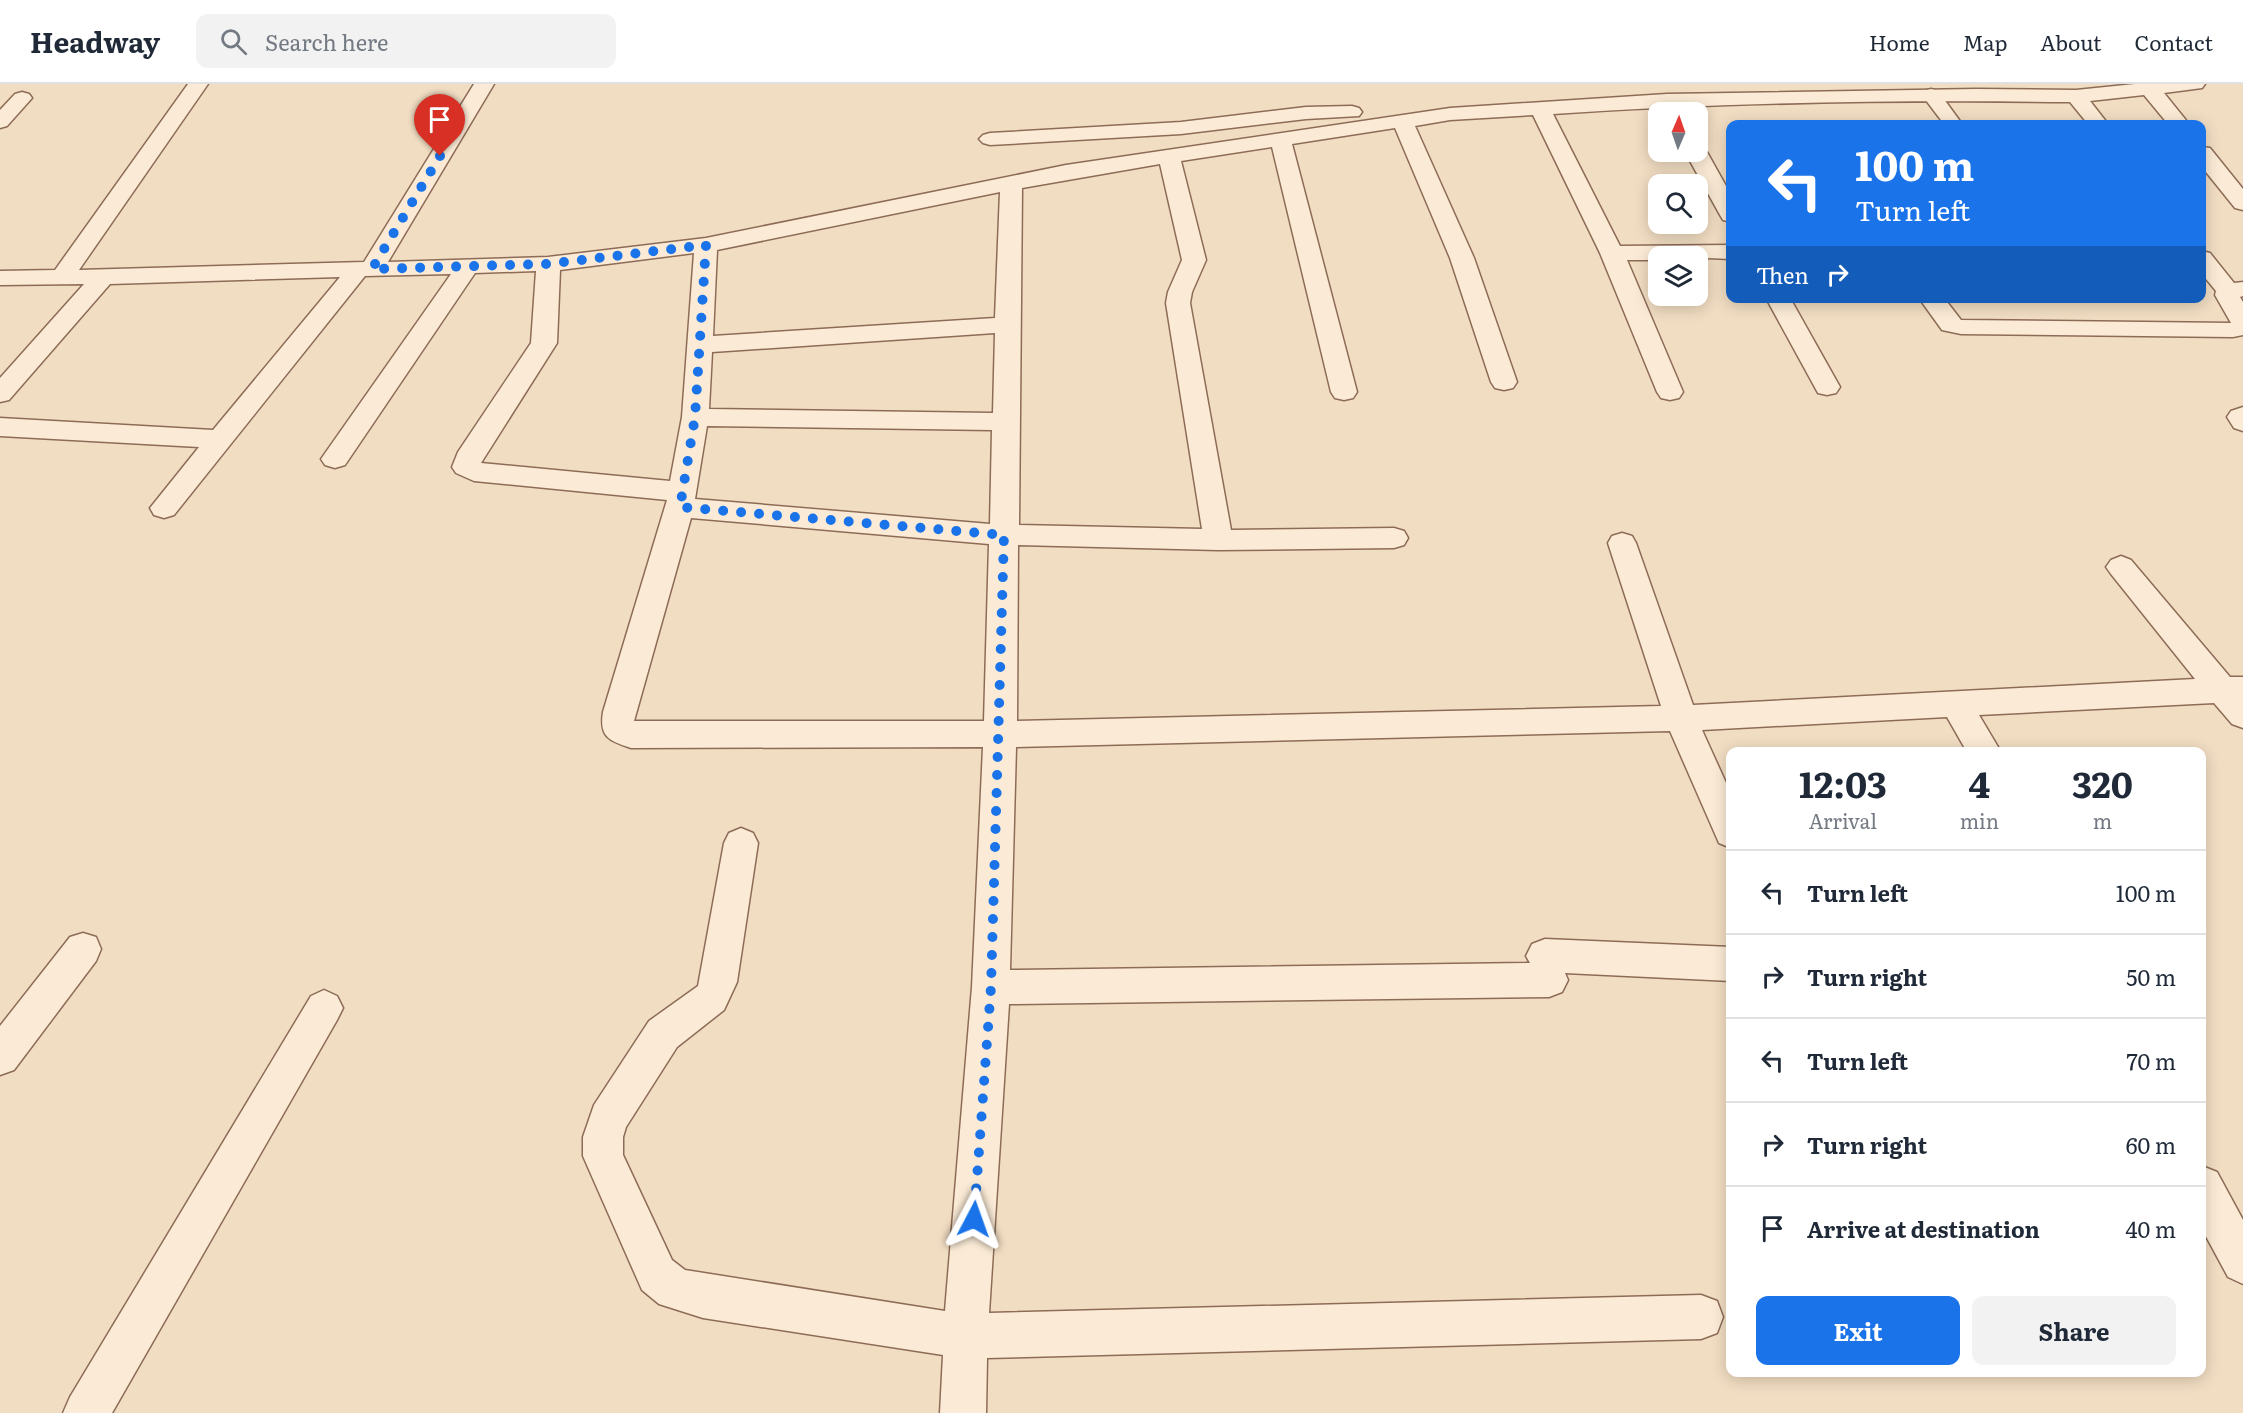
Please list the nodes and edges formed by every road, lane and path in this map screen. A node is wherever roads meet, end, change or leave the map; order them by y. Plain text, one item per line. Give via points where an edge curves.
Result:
1 (198, 84) edge
2 (484, 84) edge
3 (2195, 84) edge
4 (2147, 86) edge
5 (1972, 89) edge
6 (1641, 93) edge
7 (1931, 95) junction
8 (2076, 96) junction
9 (22, 98) dead end
10 (1662, 102) edge
11 (1708, 106) edge
12 (1540, 108) junction
13 (1352, 112) junction
14 (1950, 120) edge
15 (2095, 120) edge
16 (2176, 120) edge
17 (0, 122) edge
18 (1402, 122) junction
19 (990, 139) dead end
20 (1281, 141) junction
21 (1169, 157) junction
22 (2206, 158) edge
23 (1702, 162) edge
24 (1011, 183) junction
25 (2243, 203) edge
26 (1726, 206) edge
27 (706, 245) junction
28 (1726, 252) edge
29 (1612, 253) junction
30 (2206, 262) edge
31 (548, 264) junction
32 (468, 266) junction
33 (366, 269) junction
34 (62, 277) junction
35 (103, 277) junction
36 (0, 278) edge
37 (2235, 290) edge
38 (1781, 303) edge
39 (1935, 303) edge
40 (2243, 324) edge
41 (1007, 325) junction
42 (699, 345) junction
43 (1504, 381) dead end
44 (1827, 387) dead end
45 (1344, 392) dead end
46 (1670, 392) dead end
47 (0, 394) edge
48 (2243, 416) edge
49 (695, 417) junction
50 (1004, 422) junction
51 (2243, 422) edge
52 (0, 427) edge
53 (220, 439) junction
54 (335, 459) dead end
55 (681, 499) junction
56 (164, 508) dead end
57 (1004, 535) junction
58 (1394, 538) dead end
59 (1218, 540) junction
60 (1622, 543) dead end
61 (2121, 567) dead end
62 (2233, 690) edge
63 (1954, 704) junction
64 (2243, 716) edge
65 (1681, 718) junction
66 (999, 734) junction
67 (1982, 747) edge
68 (1726, 822) edge
69 (741, 843) dead end
70 (83, 950) dead end
71 (1726, 964) edge
72 (991, 987) junction
73 (324, 1008) dead end
74 (0, 1057) edge
75 (2206, 1194) edge
76 (2243, 1262) edge
77 (1701, 1317) dead end
78 (965, 1336) junction
79 (86, 1413) edge
80 (963, 1413) edge

1 - 34 street
2 - 33 street
3 - 4 street
4 - 8 street
4 - 16 street
5 - 7 street
5 - 8 street
6 - 10 street
6 - 12 street
7 - 11 street via 1797,107
7 - 14 lane
8 - 15 street
9 - 17 street
12 - 18 street via 1450,114
12 - 29 street
13 - 18 street
13 - 19 street via 1306,113 1181,128
13 - 20 street
18 - 43 street via 1462,258
20 - 21 street
20 - 45 street
21 - 24 street
21 - 59 street via 1194,260 1178,303
22 - 25 street
23 - 26 street
24 - 27 street
24 - 41 street
27 - 31 street
27 - 42 street
28 - 29 street
29 - 46 street
30 - 37 street
31 - 32 street
31 - 55 street via 544,343 468,458 466,467 474,472
32 - 33 street
32 - 54 street
33 - 35 street
33 - 53 street
34 - 35 street
34 - 36 street
35 - 47 street
37 - 40 street via 2227,296
38 - 44 street
39 - 40 street via 1951,325 1961,327 2233,330
41 - 42 street
41 - 50 street
42 - 49 street
48 - 51 street
49 - 50 street
49 - 55 street
50 - 57 street
52 - 53 street
53 - 56 street
55 - 57 street
55 - 66 street via 617,727 631,735
57 - 59 street
57 - 66 street
58 - 59 street
60 - 65 street
61 - 62 street
62 - 63 street
62 - 64 street
63 - 65 street
63 - 67 street
65 - 66 street
65 - 68 street
66 - 72 street
69 - 78 street via 718,982 711,998 663,1034 608,1119 603,1137 603,1156 657,1275 674,1289 703,1296
70 - 74 street
71 - 72 street
72 - 78 street
73 - 79 street
75 - 76 street
77 - 78 street
78 - 80 street

